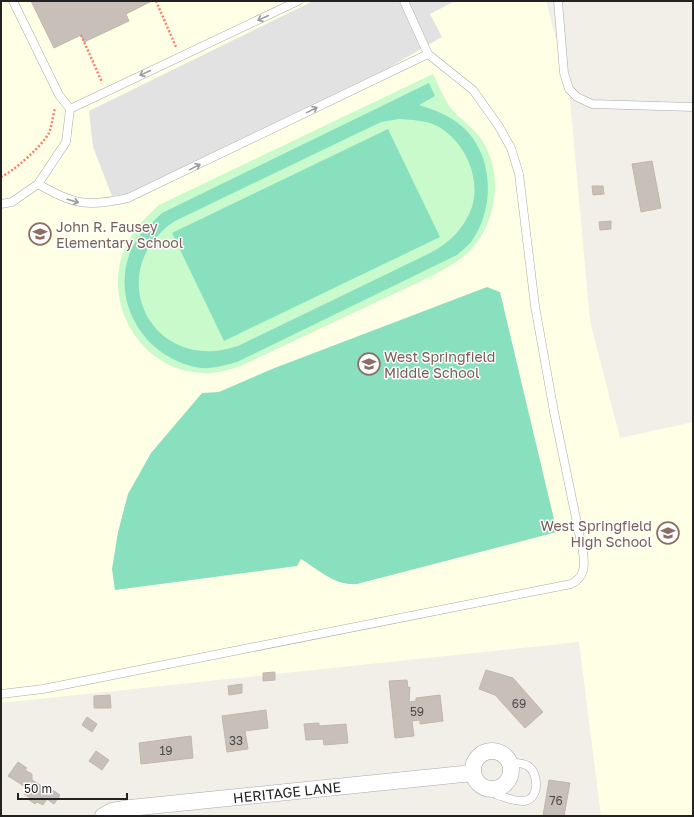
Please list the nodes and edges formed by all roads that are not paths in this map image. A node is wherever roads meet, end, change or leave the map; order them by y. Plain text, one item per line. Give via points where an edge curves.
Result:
1 (13, 1) edge
2 (298, 1) edge
3 (404, 1) edge
4 (558, 1) edge
5 (428, 54) junction
6 (693, 107) edge
7 (70, 109) junction
8 (38, 184) junction
9 (1, 204) edge
10 (1, 694) edge
11 (509, 764) junction
12 (473, 773) junction
13 (494, 788) junction
14 (103, 816) edge

1 - 7 lane via 59,95
2 -> 7 lane
3 - 5 lane
4 - 6 lane via 564,73 569,89 577,97 592,104
8 -> 5 lane via 60,197 85,204 128,198
5 - 10 lane via 473,90 486,107 511,148 519,174 535,306 583,552 582,576 571,584 375,624 43,689
7 - 8 lane via 66,142
8 - 9 lane via 12,202
11 - 12 street via 500,752 487,751 477,758
11 - 13 street via 507,780
11 - 13 lane via 528,766 533,773 536,789 533,796 526,801 517,801 497,795
12 - 13 street via 480,784
12 - 14 street, HERITAGE LANE via 130,808 112,811

